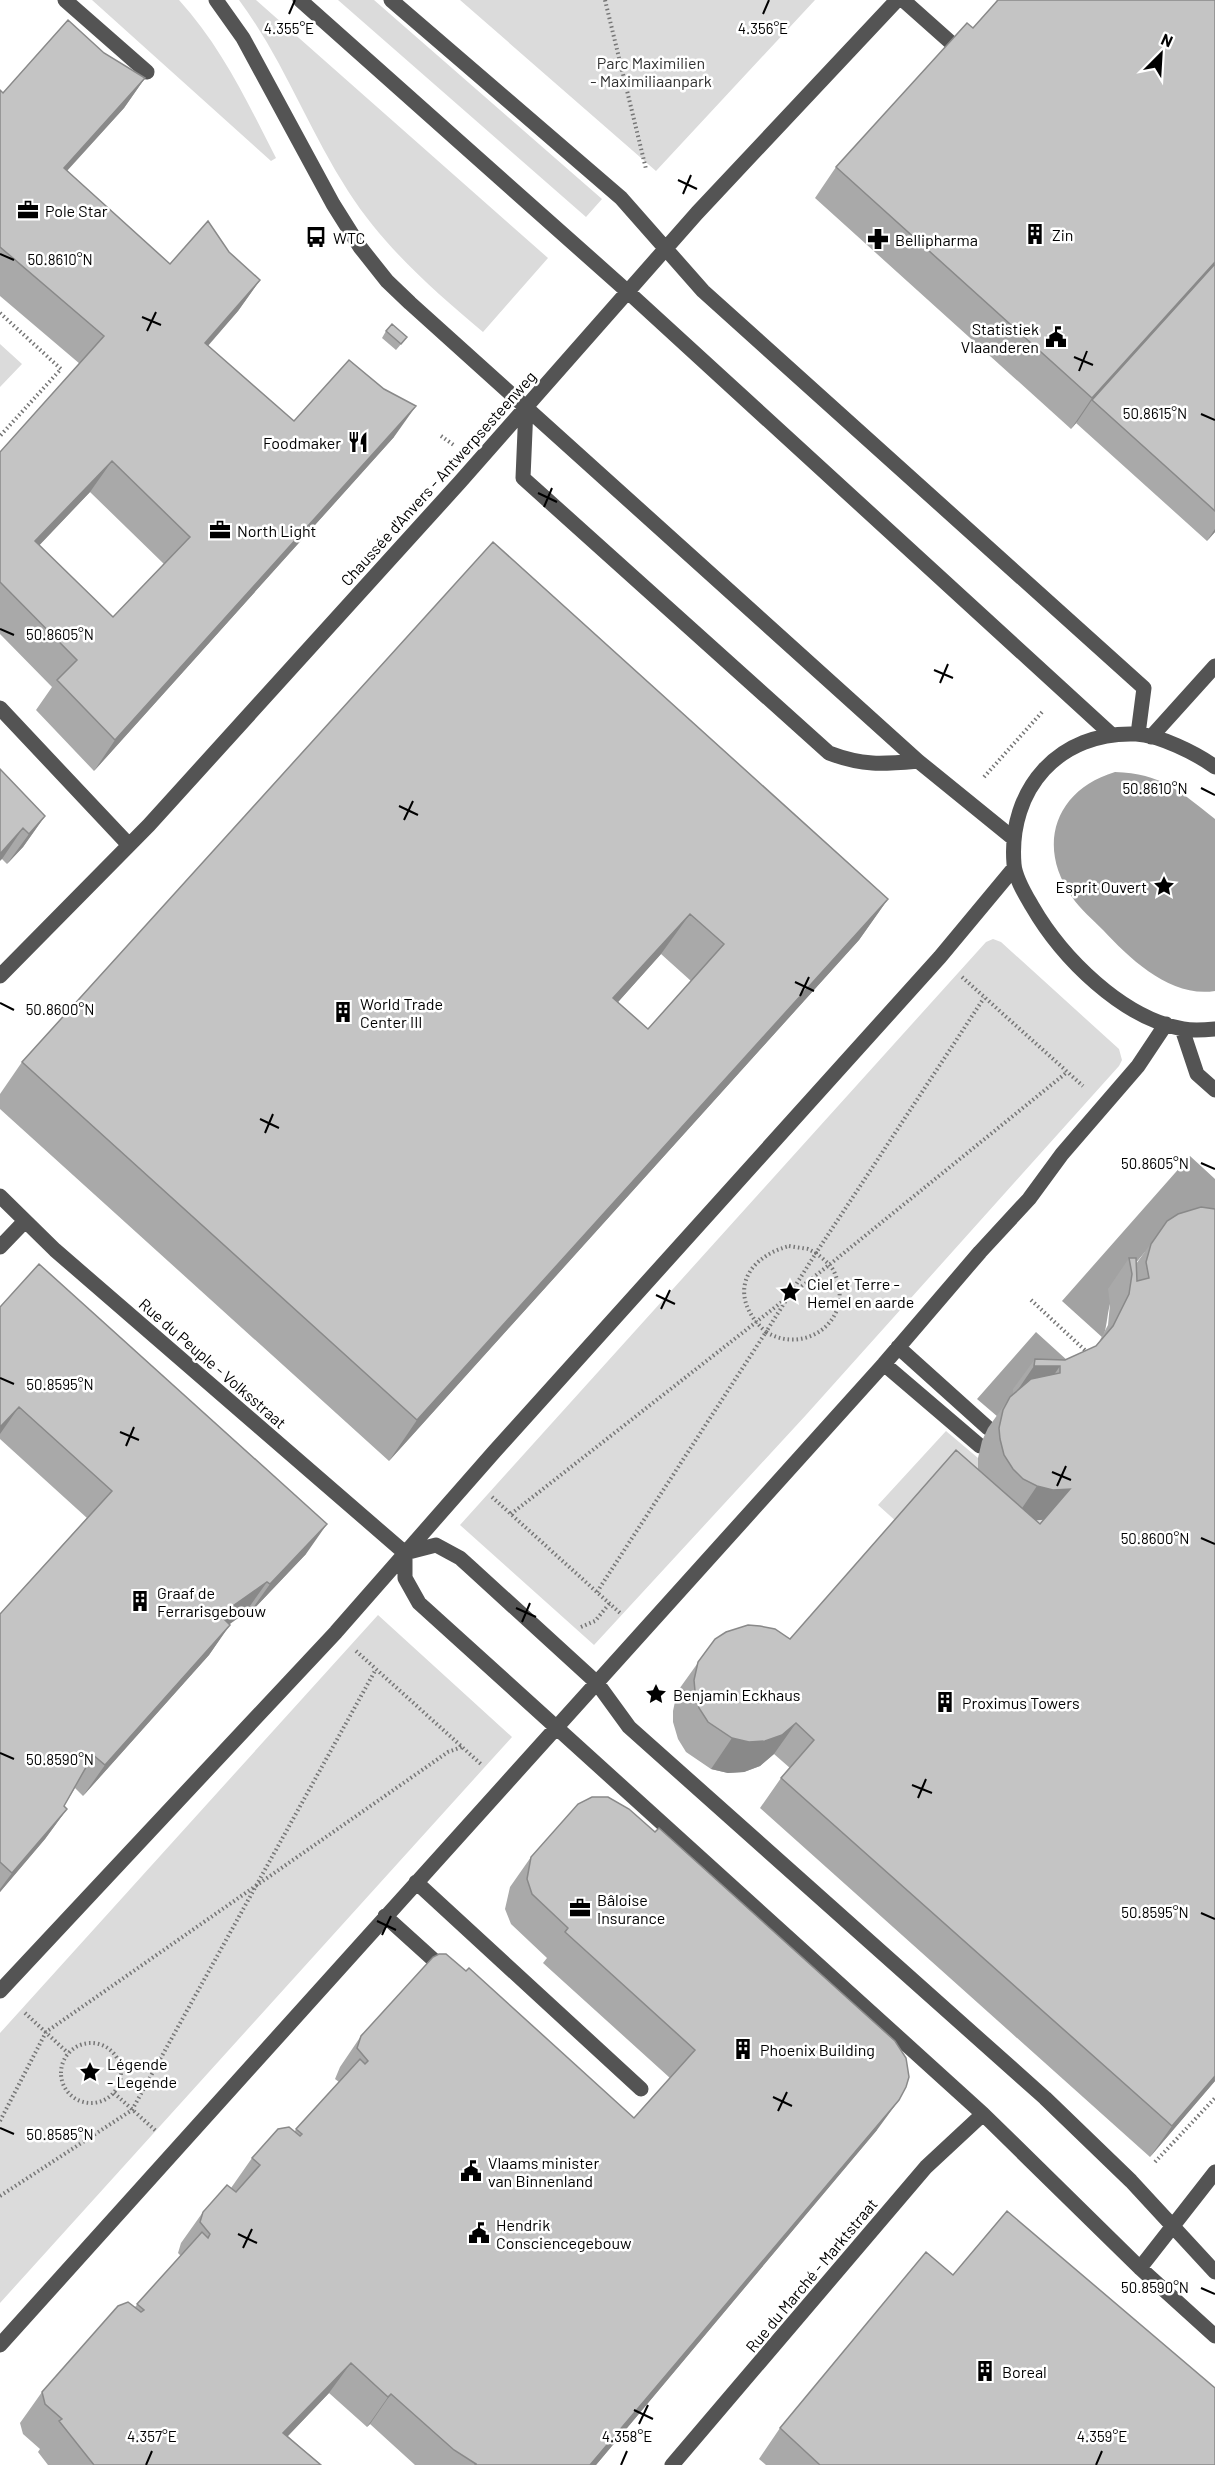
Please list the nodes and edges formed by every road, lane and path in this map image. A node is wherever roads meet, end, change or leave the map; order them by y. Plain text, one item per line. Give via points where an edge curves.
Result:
1 (65, 0) edge
2 (216, 0) edge
3 (300, 0) edge
4 (391, 0) edge
5 (605, 0) edge
6 (897, 0) edge
7 (903, 0) edge
8 (957, 48) edge
9 (147, 72) dead end
10 (646, 170) dead end
11 (666, 249) junction
12 (628, 292) junction
13 (0, 314) edge
14 (526, 407) junction
15 (0, 436) edge
16 (1215, 666) edge
17 (0, 708) edge
18 (1046, 709) dead end
19 (1112, 735) junction
20 (1144, 735) junction
21 (918, 761) junction
22 (1215, 767) edge
23 (981, 780) dead end
24 (1014, 839) junction
25 (129, 845) junction
26 (1014, 868) junction
27 (957, 973) dead end
28 (0, 976) edge
29 (984, 998) junction
30 (1166, 1024) junction
31 (1182, 1029) junction
32 (1215, 1029) edge
33 (1066, 1072) junction
34 (1215, 1090) edge
35 (1091, 1092) dead end
36 (0, 1196) edge
37 (25, 1221) junction
38 (0, 1246) edge
39 (816, 1253) junction
40 (830, 1266) junction
41 (792, 1294) junction
42 (1031, 1300) dead end
43 (754, 1322) junction
44 (766, 1332) junction
45 (898, 1347) junction
46 (1092, 1357) edge
47 (884, 1364) junction
48 (988, 1428) dead end
49 (980, 1446) dead end
50 (487, 1492) dead end
51 (511, 1514) junction
52 (405, 1553) junction
53 (597, 1592) junction
54 (610, 1603) junction
55 (623, 1615) dead end
56 (581, 1627) dead end
57 (354, 1648) dead end
58 (376, 1669) junction
59 (597, 1683) junction
60 (555, 1727) junction
61 (462, 1747) junction
62 (482, 1766) dead end
63 (416, 1882) junction
64 (258, 1883) junction
65 (385, 1916) junction
66 (458, 1982) edge
67 (0, 1991) edge
68 (25, 2013) dead end
69 (46, 2032) junction
70 (68, 2053) junction
71 (641, 2089) dead end
72 (114, 2093) junction
73 (1215, 2098) edge
74 (132, 2110) junction
75 (983, 2114) junction
76 (0, 2121) edge
77 (156, 2131) dead end
78 (1155, 2162) dead end
79 (1215, 2172) edge
80 (0, 2196) edge
81 (1173, 2227) junction
82 (1140, 2268) junction
83 (1215, 2272) edge
84 (1215, 2336) edge
85 (0, 2345) edge
86 (672, 2465) edge

1 - 9 street
2 - 14 street via 243,38 360,248 410,303
3 - 12 street
4 - 11 street via 621,198
5 - 10 path
6 - 11 street, Chaussée d'Anvers - Antwerpsesteenweg
7 - 8 street
11 - 12 street, Chaussée d'Anvers - Antwerpsesteenweg
11 - 20 street via 703,291 1144,688
12 - 14 street, Chaussée d'Anvers - Antwerpsesteenweg
12 - 19 street
13 - 15 path via 61,369
14 - 21 street
14 - 21 street via 523,478 532,487 829,753 851,762
14 - 25 street, Chaussée d'Anvers - Antwerpsesteenweg
16 - 20 street
17 - 25 street
18 - 23 path
19 - 20 street
19 - 24 street via 1077,744 1054,759 1022,802
20 - 22 street via 1182,748
21 - 24 street
24 - 26 street
25 - 28 street, Chaussée d'Anvers - Antwerpsesteenweg
26 - 30 street via 1039,918 1073,962 1116,998
26 - 52 street via 940,957
27 - 29 path
29 - 33 path
29 - 39 path
30 - 31 street
30 - 45 street via 1138,1066 1062,1154 1029,1199
31 - 32 street
31 - 34 street via 1197,1074
33 - 35 path
33 - 40 path
36 - 37 street, Rue du Peuple - Volksstraat
37 - 38 street
37 - 52 street, Rue du Peuple - Volksstraat
39 - 40 path
39 - 41 path
39 - 43 path via 789,1246 756,1261 747,1277 744,1296
40 - 41 path
40 - 44 path via 840,1292 837,1310 827,1326 813,1337 794,1341
41 - 43 path
41 - 44 path
42 - 46 path
43 - 44 path
43 - 51 path
44 - 53 path
45 - 47 street
45 - 48 street
47 - 49 street
47 - 59 street
50 - 51 path
51 - 53 path
52 - 59 street via 436,1545 460,1558
52 - 60 street via 405,1578 419,1603
52 - 67 street
53 - 54 path
54 - 55 path
54 - 56 path via 594,1621
57 - 58 path
58 - 61 path
58 - 64 path
59 - 60 street
59 - 81 street via 629,1727 1045,2098
60 - 63 street
60 - 75 street
61 - 62 path
61 - 64 path via 448,1752
63 - 65 street
63 - 71 street
64 - 69 path
64 - 74 path
65 - 66 street
65 - 85 street
68 - 69 path
69 - 70 path
69 - 76 path
70 - 72 path via 61,2074 71,2095 92,2103
70 - 72 path via 90,2043 111,2051 121,2072
72 - 74 path
73 - 78 path
74 - 77 path
74 - 80 path
75 - 82 street
75 - 86 street, Rue du Marché - Marktstraat via 926,2167
79 - 81 street
81 - 82 street
81 - 83 street
82 - 84 street

